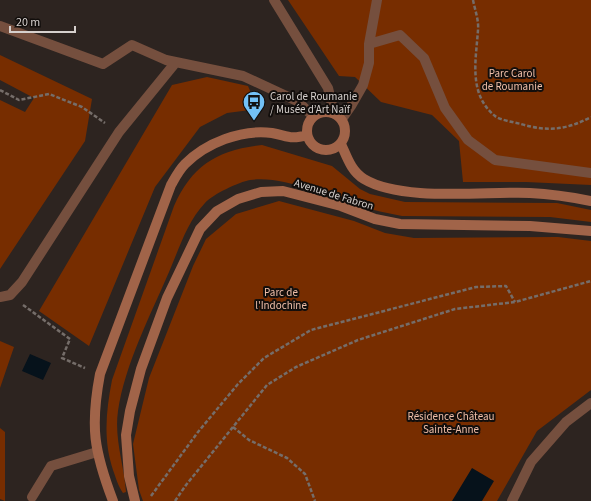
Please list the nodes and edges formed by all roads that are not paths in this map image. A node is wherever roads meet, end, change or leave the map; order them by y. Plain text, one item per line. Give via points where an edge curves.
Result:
1 (274, 0) edge
2 (377, 0) edge
3 (0, 26) edge
4 (369, 44) junction
5 (176, 62) junction
6 (313, 116) junction
7 (338, 116) junction
8 (307, 135) junction
9 (341, 144) junction
10 (591, 173) edge
11 (591, 201) edge
12 (591, 231) edge
13 (5, 296) edge
14 (591, 404) edge
15 (97, 452) junction
16 (32, 497) dead end
17 (113, 501) edge
18 (135, 501) edge
19 (512, 501) edge

1 - 7 street via 328,88
2 - 4 street
3 - 5 street via 103,64 132,45
4 - 7 street via 369,63 363,85 352,106
4 - 10 street via 400,35 424,58 445,108 468,140 495,160
5 - 6 street via 243,76 297,102
5 - 13 street via 119,132 22,282
6 - 7 street via 327,111
6 - 8 street via 307,128
7 - 9 street via 346,129
8 - 9 street via 313,146 318,149 330,150
8 - 15 street via 295,139 271,133 246,133 222,140 202,150 184,165 171,185 162,207 100,374 94,421
9 - 11 street, Avenue de Fabron via 355,171 365,179 397,190 447,194 530,193
12 - 18 street, Avenue de Fabron via 530,226 400,224 283,191 261,192 238,199 217,211 200,229 166,298 141,369 126,435 129,476
14 - 19 street via 566,422 531,462
15 - 16 street via 51,466
15 - 17 street

